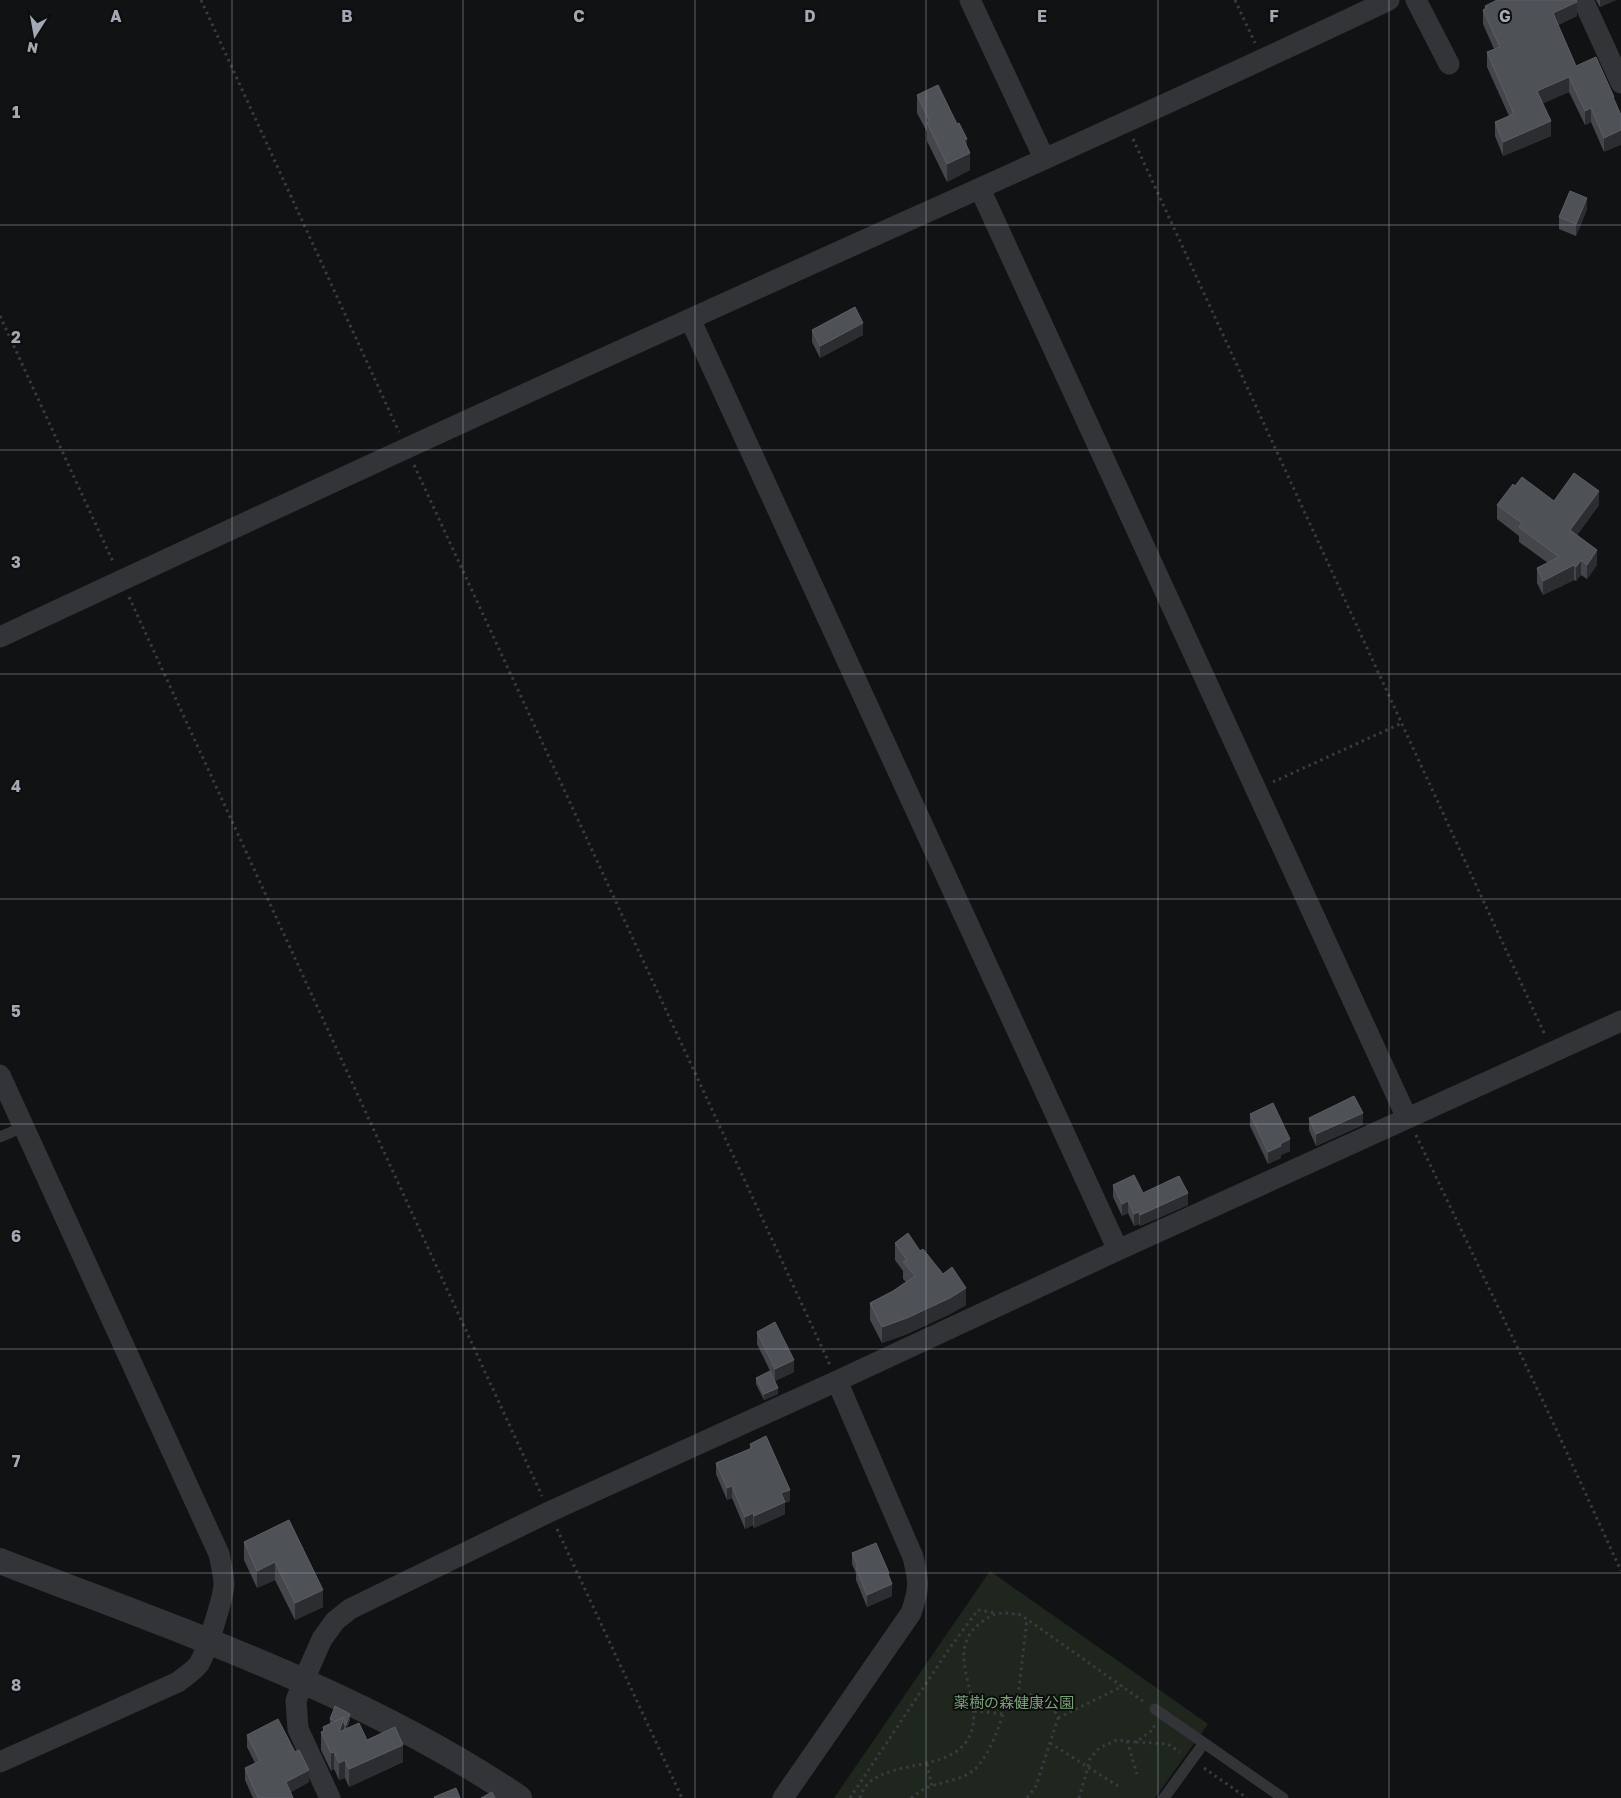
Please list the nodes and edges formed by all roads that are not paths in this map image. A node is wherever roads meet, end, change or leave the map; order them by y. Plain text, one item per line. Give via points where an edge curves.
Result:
1 (970, 0) edge
2 (1389, 0) edge
3 (1416, 0) edge
4 (1583, 0) edge
5 (1449, 64) dead end
6 (1621, 83) edge
7 (1044, 158) junction
8 (980, 189) junction
9 (690, 319) junction
10 (0, 637) edge
11 (1621, 1021) edge
12 (0, 1075) edge
13 (1407, 1118) junction
14 (23, 1127) junction
15 (0, 1137) edge
16 (1118, 1250) junction
17 (838, 1381) junction
18 (0, 1561) edge
19 (208, 1642) junction
20 (303, 1682) junction
21 (1155, 1709) road end
22 (1204, 1743) junction
23 (0, 1762) edge
24 (330, 1798) edge
25 (519, 1798) edge
26 (783, 1798) edge
27 (1164, 1798) edge
28 (1283, 1798) edge

1 - 7 street
2 - 7 street
3 - 5 street
4 - 6 street
7 - 8 street
8 - 9 street
8 - 13 street
9 - 10 street
9 - 16 street
11 - 13 street
12 - 14 street
13 - 16 street
14 - 15 lane
14 - 19 street via 219,1554 224,1585
16 - 17 street
17 - 20 street via 549,1512 350,1609 335,1621 322,1640
17 - 26 street via 913,1556 918,1593 911,1613
18 - 19 street
19 - 20 street
19 - 23 street via 199,1663 178,1682
20 - 24 street via 296,1701 298,1729
20 - 25 street via 394,1724 480,1772
21 - 22 lane
22 - 27 lane
22 - 28 lane

